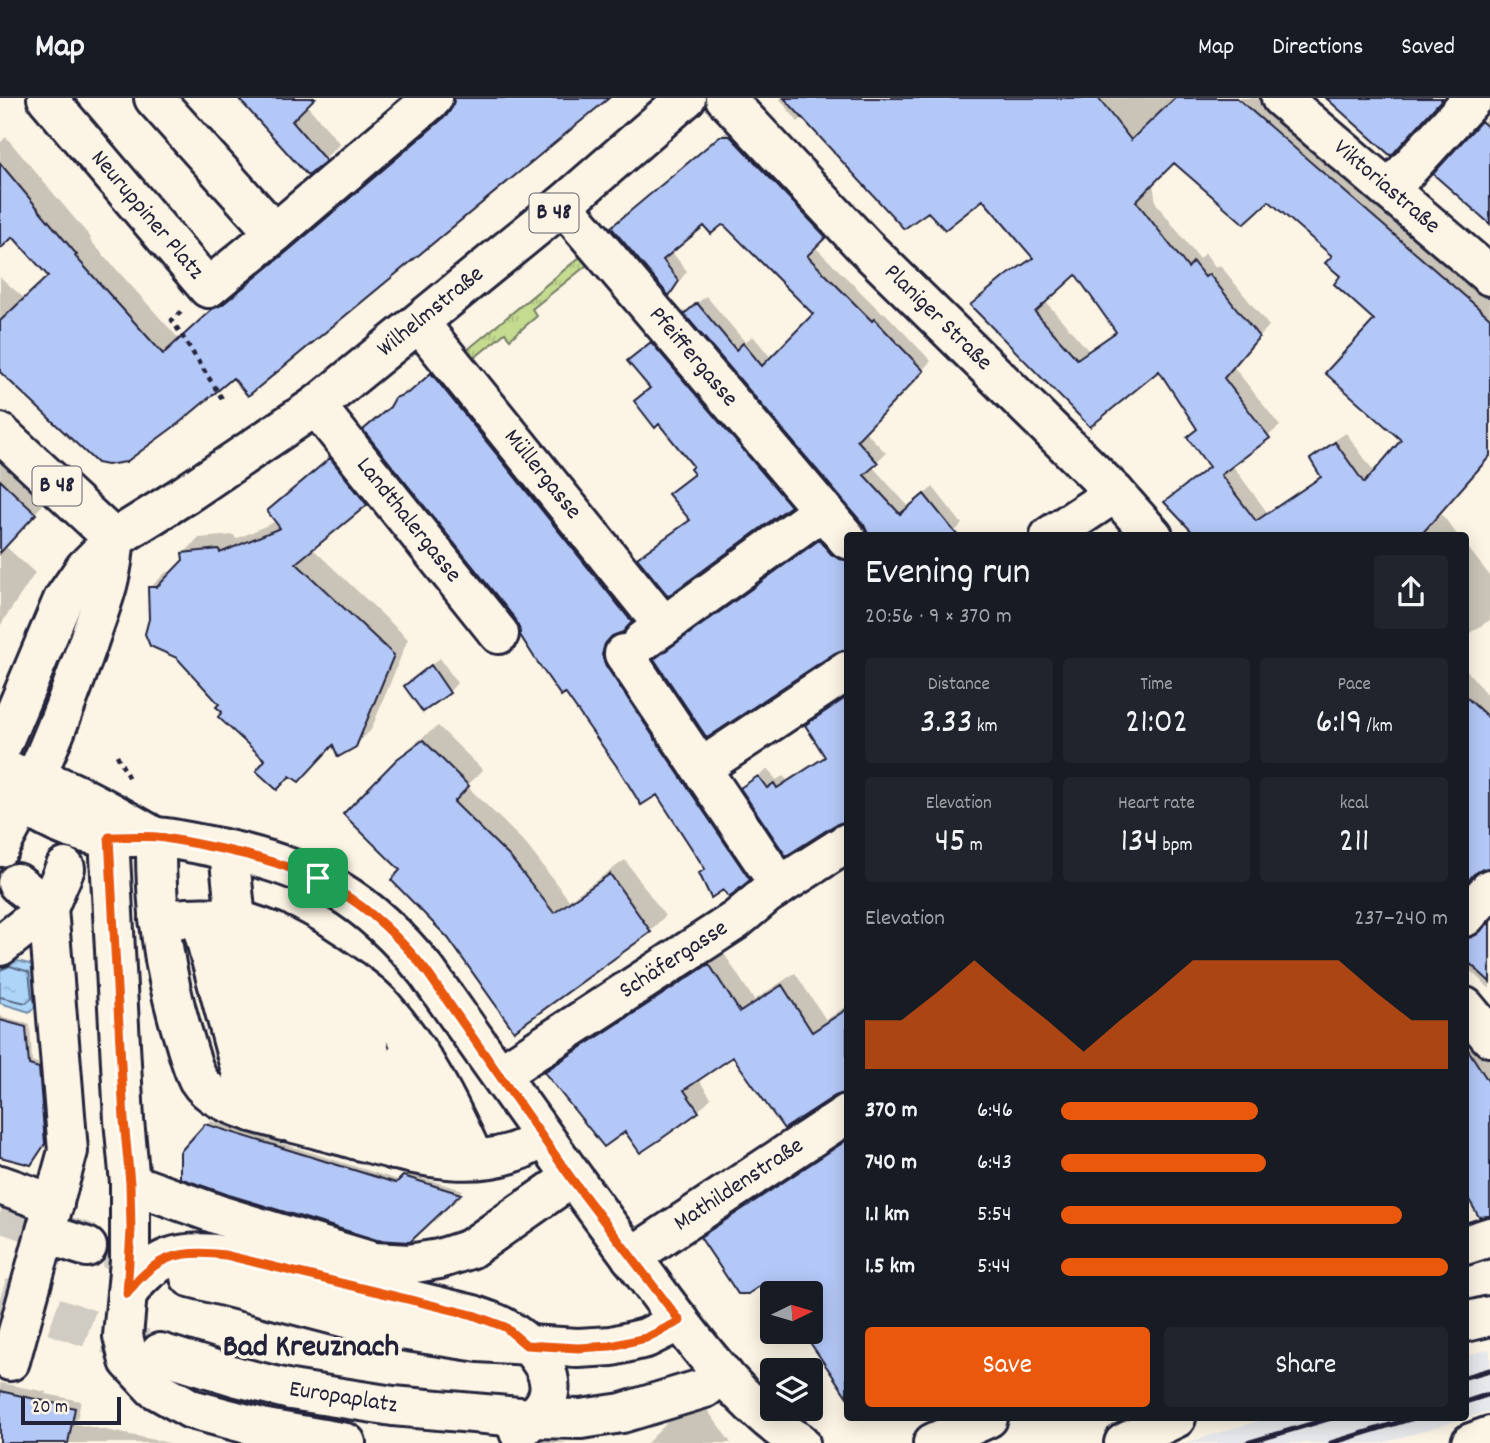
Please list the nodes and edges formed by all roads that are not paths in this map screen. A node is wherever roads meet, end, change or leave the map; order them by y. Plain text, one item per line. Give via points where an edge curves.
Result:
1 (47, 98) edge
2 (154, 98) edge
3 (433, 98) edge
4 (686, 98) edge
5 (725, 98) edge
6 (1281, 98) edge
7 (1474, 98) edge
8 (1388, 190) junction
9 (563, 205) junction
10 (275, 233) junction
11 (1490, 276) edge
12 (420, 324) junction
13 (316, 406) junction
14 (0, 433) edge
15 (1115, 493) junction
16 (162, 509) junction
17 (822, 510) junction
18 (1056, 532) edge
19 (1149, 532) edge
20 (844, 536) edge
21 (114, 539) junction
22 (104, 595) junction
23 (664, 626) junction
24 (499, 634) dead end
25 (844, 673) edge
26 (0, 749) edge
27 (701, 768) junction
28 (15, 785) edge
29 (109, 837) junction
30 (156, 837) junction
31 (844, 845) edge
32 (0, 847) edge
33 (229, 851) junction
34 (65, 867) dead end
35 (17, 883) dead end
36 (780, 886) junction
37 (1490, 889) edge
38 (48, 908) junction
39 (1469, 913) edge
40 (218, 919) junction
41 (159, 920) junction
42 (273, 932) junction
43 (0, 946) edge
44 (310, 952) junction
45 (352, 981) junction
46 (1469, 1012) edge
47 (397, 1025) junction
48 (1490, 1037) edge
49 (500, 1074) junction
50 (267, 1116) junction
51 (844, 1116) edge
52 (339, 1135) junction
53 (542, 1138) junction
54 (394, 1150) junction
55 (431, 1157) junction
56 (474, 1159) junction
57 (571, 1178) junction
58 (130, 1183) junction
59 (0, 1185) edge
60 (50, 1219) junction
61 (1490, 1237) edge
62 (1469, 1244) edge
63 (87, 1247) dead end
64 (1490, 1251) edge
65 (1469, 1254) edge
66 (631, 1256) junction
67 (190, 1277) tunnel mouth
68 (127, 1294) junction
69 (1490, 1316) edge
70 (680, 1321) junction
71 (1469, 1321) edge
72 (526, 1345) junction
73 (160, 1353) tunnel mouth
74 (5, 1367) edge
75 (723, 1374) junction
76 (981, 1421) edge
77 (1170, 1421) edge
78 (517, 1431) edge
79 (1490, 1436) edge
80 (346, 1443) edge
81 (800, 1443) edge
82 (933, 1443) edge
83 (1124, 1443) edge
84 (1471, 1443) edge

1 - 10 street, Neuruppiner Platz via 208,288
2 - 10 street
3 - 10 street, Neuruppiner Platz
4 - 9 street, Wilhelmstraße / B 48
5 - 15 street, Planiger Straße via 865,247
6 - 8 street, Viktoriastraße
7 - 8 street
8 - 11 street, Viktoriastraße
9 - 12 street, Wilhelmstraße / B 48
9 - 17 street, Pfeiffergasse
12 - 13 street, Wilhelmstraße / B 48
12 - 23 street, Müllergasse
13 - 16 street, Wilhelmstraße / B 48
13 - 24 street, Landthalergasse
14 - 21 street, B 48
15 - 18 street
15 - 19 street, Planiger Straße
16 - 21 street, Wilhelmstraße / B 48
16 - 22 street, Wilhelmstraße
17 - 20 street, Pfeiffergasse
17 - 23 street
21 - 22 street, Wilhelmstraße
21 - 26 street, Wilhelmstraße via 85,568 63,600
22 - 28 street, Wilhelmstraße via 73,686
23 - 27 street via 614,661
25 - 27 street
27 - 36 street
28 - 29 street via 54,822 80,833
28 - 30 street
28 - 32 street, Wilhelmstraße
29 - 30 street
29 - 58 street
30 - 33 street
30 - 41 street
31 - 36 street, Schäfergasse
33 - 40 street
33 - 49 street via 268,859 318,878 378,918 427,972
34 - 38 street
35 - 38 street
36 - 49 street, Schäfergasse via 736,920
37 - 39 street
38 - 43 street
38 - 60 street via 68,1151
40 - 41 street
40 - 42 street
40 - 50 street
41 - 50 street via 177,1015 199,1079 230,1105
42 - 44 street
42 - 52 street
44 - 45 street
44 - 52 street
45 - 47 street
45 - 54 street
46 - 48 street
47 - 55 street
47 - 56 street via 438,1087
49 - 53 street
50 - 52 street
51 - 66 street, Mathildenstraße
52 - 54 street
53 - 56 street via 512,1152
53 - 57 street
54 - 55 street
55 - 56 street
57 - 58 street via 470,1249 409,1264 373,1262
57 - 66 street
58 - 68 street
59 - 60 street
60 - 63 street
60 - 74 street
61 - 62 street
64 - 65 street
66 - 70 street
67 - 72 street via 381,1327
68 - 72 street via 155,1264 199,1251 473,1315 505,1327
68 - 80 street via 123,1336 129,1361 154,1388 191,1409 265,1429
69 - 71 street
70 - 72 street via 646,1338 611,1346
70 - 75 street
72 - 78 street via 545,1366 547,1400
73 - 78 street, Europaplatz via 291,1390
75 - 78 street, Europaplatz via 705,1388 622,1413
75 - 81 street
76 - 82 street
77 - 83 street
79 - 84 street

